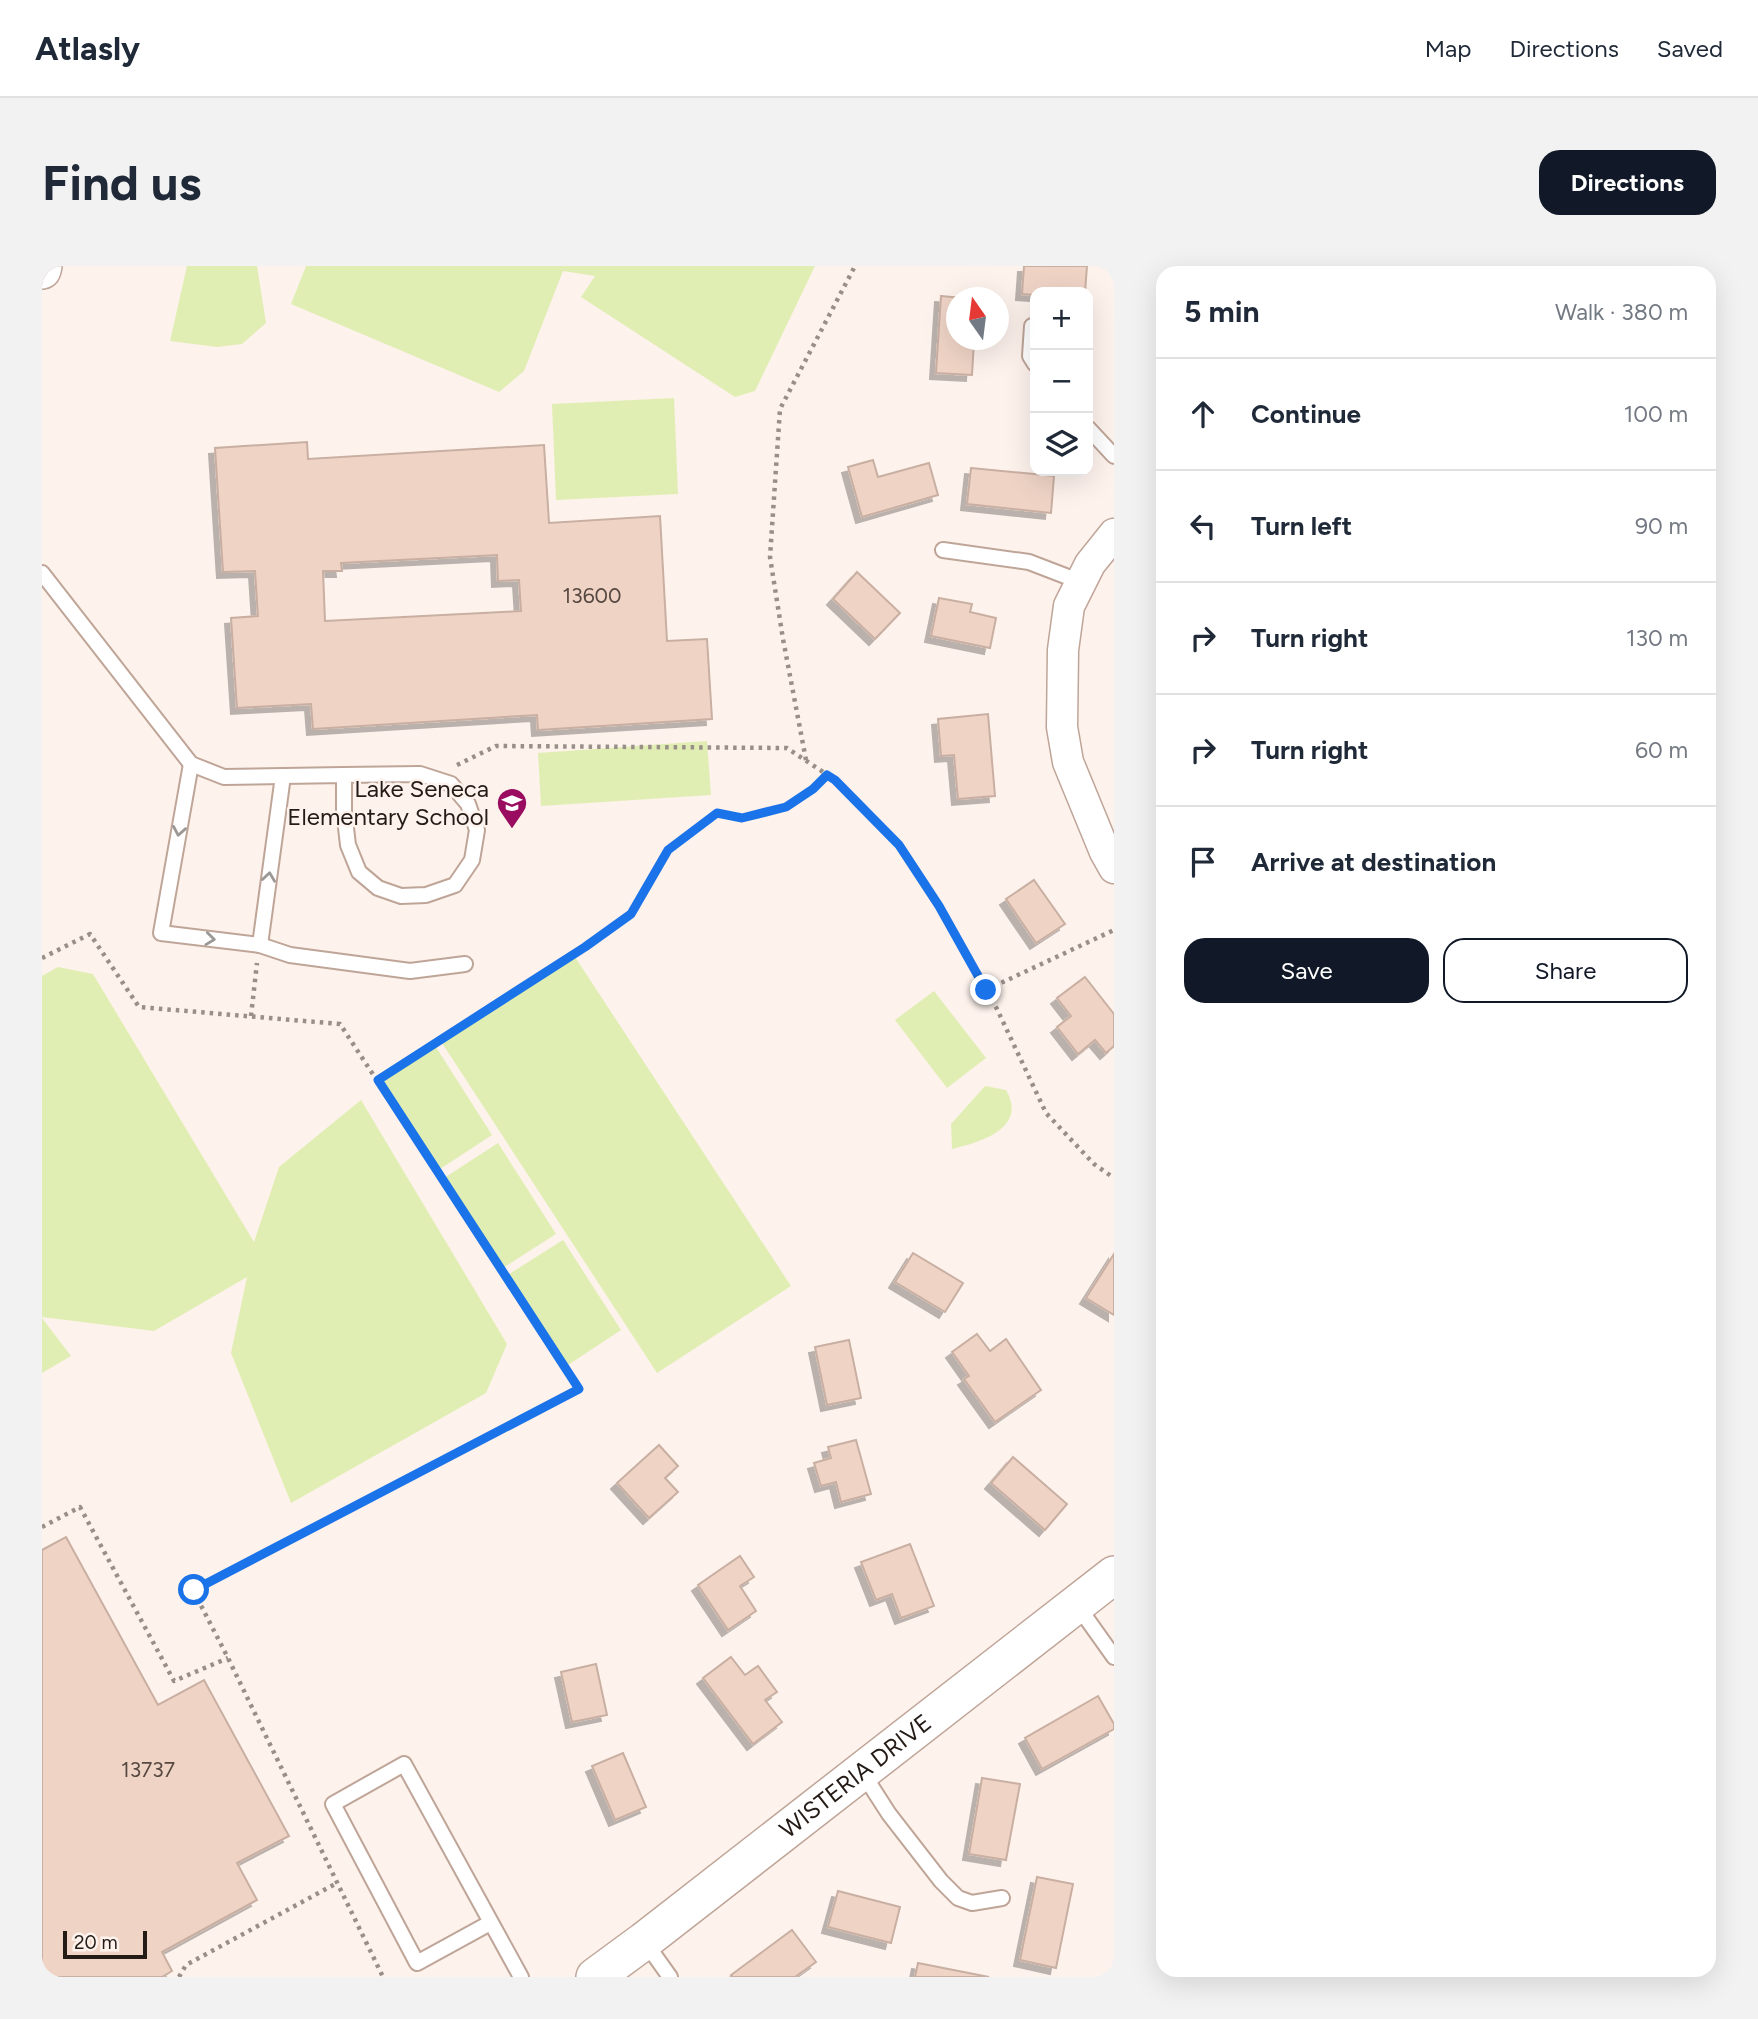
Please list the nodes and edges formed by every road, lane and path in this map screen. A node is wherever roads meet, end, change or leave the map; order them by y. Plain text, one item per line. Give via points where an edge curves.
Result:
1 (855, 266) edge
2 (1093, 433) edge
3 (1114, 456) edge
4 (1114, 534) edge
5 (943, 550) dead end
6 (42, 573) edge
7 (1081, 582) junction
8 (806, 760) junction
9 (191, 764) junction
10 (344, 775) junction
11 (827, 775) junction
12 (283, 776) junction
13 (432, 778) junction
14 (1114, 868) edge
15 (1114, 930) edge
16 (260, 945) junction
17 (42, 958) edge
18 (465, 964) dead end
19 (986, 990) junction
20 (251, 1016) junction
21 (378, 1080) junction
22 (1114, 1178) edge
23 (42, 1527) edge
24 (1114, 1575) edge
25 (1076, 1604) junction
26 (1114, 1657) edge
27 (228, 1658) junction
28 (862, 1771) junction
29 (337, 1883) junction
30 (1002, 1898) dead end
31 (490, 1923) junction
32 (644, 1941) junction
33 (179, 1977) edge
34 (383, 1977) edge
35 (521, 1977) edge
36 (595, 1977) edge
37 (670, 1977) edge

1 - 8 path via 780,409 770,557
2 - 3 lane
4 - 7 street
5 - 7 lane via 1029,562
6 - 9 lane
7 - 14 street via 1069,606 1063,650 1062,727 1068,762
8 - 11 path
8 - 13 path via 788,748 755,746 496,746
9 - 12 lane via 224,777
9 -> 16 lane via 161,933
10 - 12 lane
10 - 13 lane via 420,774
10 - 13 lane via 348,845 359,872 378,888 401,896 426,895 455,885 472,860 477,830 468,804 451,784
11 - 19 path via 899,845
11 - 21 path via 786,807 742,818 717,813 668,850 631,914
16 -> 12 lane
15 - 19 path
16 - 18 lane via 290,955 410,971
16 - 20 path
17 - 20 path via 90,933 139,1007
19 - 22 path via 1046,1113 1094,1164
20 - 21 path via 340,1024
21 - 27 path via 579,1389 194,1590
23 - 27 path via 80,1507 174,1681
24 - 25 street, WISTERIA DRIVE
25 - 26 lane
25 - 28 street, WISTERIA DRIVE
27 - 29 path
28 - 30 lane via 889,1814 958,1898 972,1903
28 - 32 street, WISTERIA DRIVE
29 - 33 path via 186,1965
29 - 34 path
31 - 31 lane via 404,1764 333,1804 417,1963
31 - 35 lane
32 - 36 street, WISTERIA DRIVE
32 - 37 lane

